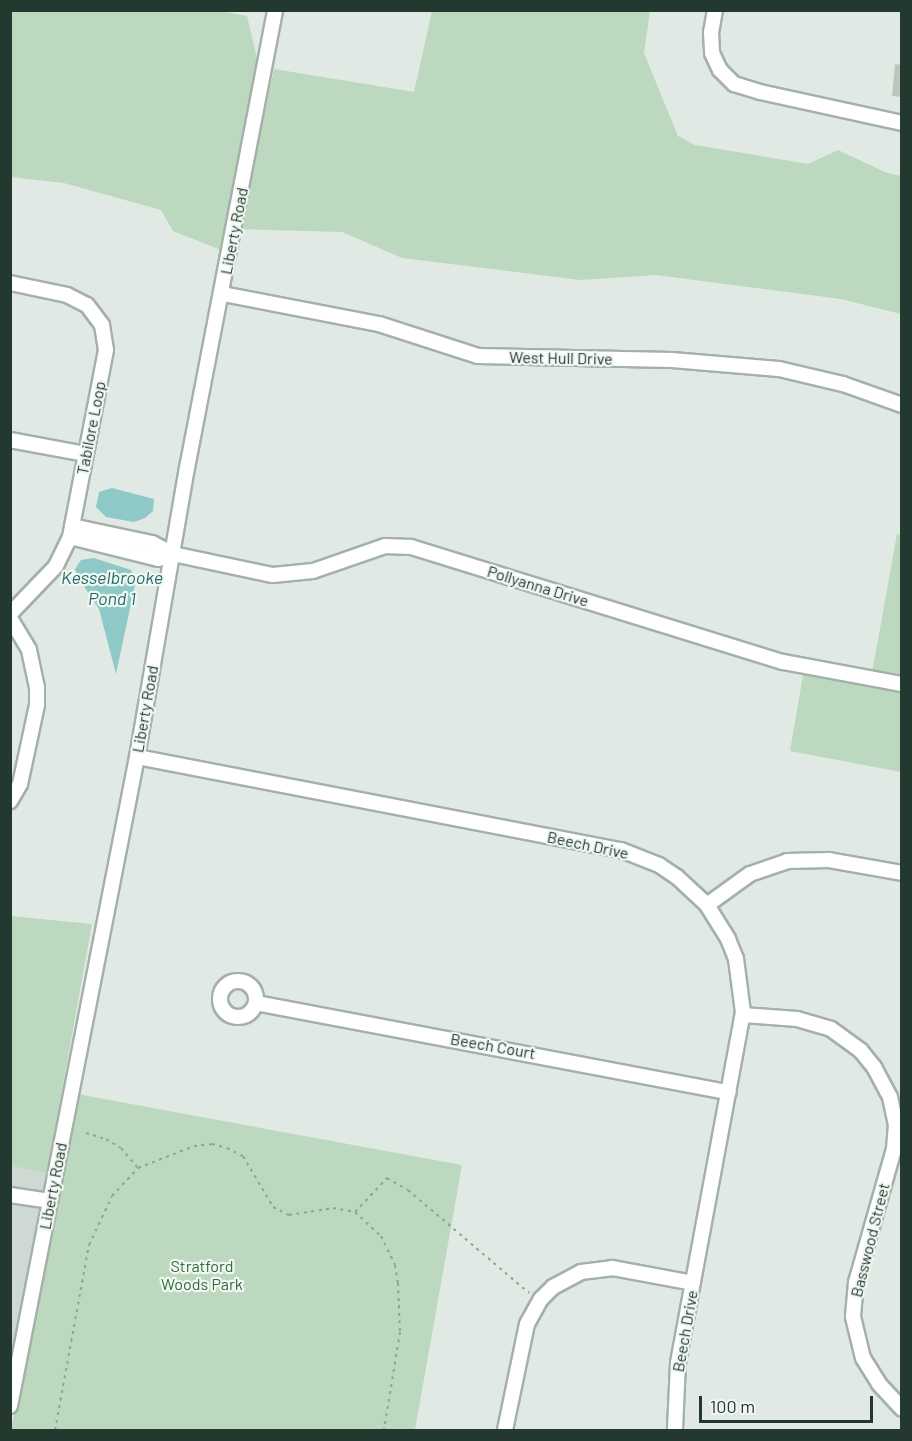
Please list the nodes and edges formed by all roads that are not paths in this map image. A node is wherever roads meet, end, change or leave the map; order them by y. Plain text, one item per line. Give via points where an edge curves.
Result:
1 (275, 10) edge
2 (715, 10) edge
3 (902, 123) edge
4 (10, 283) edge
5 (223, 294) junction
6 (902, 405) edge
7 (10, 440) edge
8 (85, 454) junction
9 (71, 532) junction
10 (174, 554) junction
11 (10, 616) edge
12 (902, 684) edge
13 (136, 757) junction
14 (10, 801) edge
15 (902, 873) edge
16 (707, 905) junction
17 (256, 1003) dead end
18 (743, 1015) junction
19 (729, 1092) junction
20 (896, 1095) edge
21 (10, 1195) edge
22 (50, 1200) junction
23 (693, 1283) junction
24 (10, 1406) edge
25 (902, 1409) edge
26 (505, 1431) edge
27 (675, 1431) edge

1 - 5 street, Liberty Road
2 - 3 street via 712,53 720,70 734,84
4 - 8 street, Tabilore Loop via 77,299 96,314 102,325 106,350
5 - 6 street, West Hull Drive via 379,324 478,356 672,360 779,369 843,384
5 - 10 street, Liberty Road via 187,468
7 - 8 street
8 - 9 street, Tabilore Loop
9 - 10 street, Pollyanna Drive via 158,559
9 - 11 street, Tabilore Loop via 56,566
10 - 12 street, Pollyanna Drive via 282,575 314,571 385,546 411,547 783,662
10 - 13 street, Liberty Road
11 - 14 street, Tabilore Loop via 29,650 37,705 20,784
13 - 16 street, Beech Drive via 621,850 659,865
13 - 22 street, Liberty Road
15 - 16 street via 829,860 788,861 750,874
16 - 18 street, Beech Drive via 736,959
17 - 19 street, Beech Court
18 - 19 street, Beech Drive
18 - 20 street, Basswood Street via 797,1019 831,1029 861,1051
19 - 23 street, Beech Drive
20 - 25 street, Basswood Street via 894,1149 856,1282 853,1317 863,1358 879,1384
21 - 22 street
22 - 24 street, Liberty Road
23 - 26 street via 612,1268 581,1272 553,1287 527,1324
23 - 27 street, Beech Drive via 678,1364

